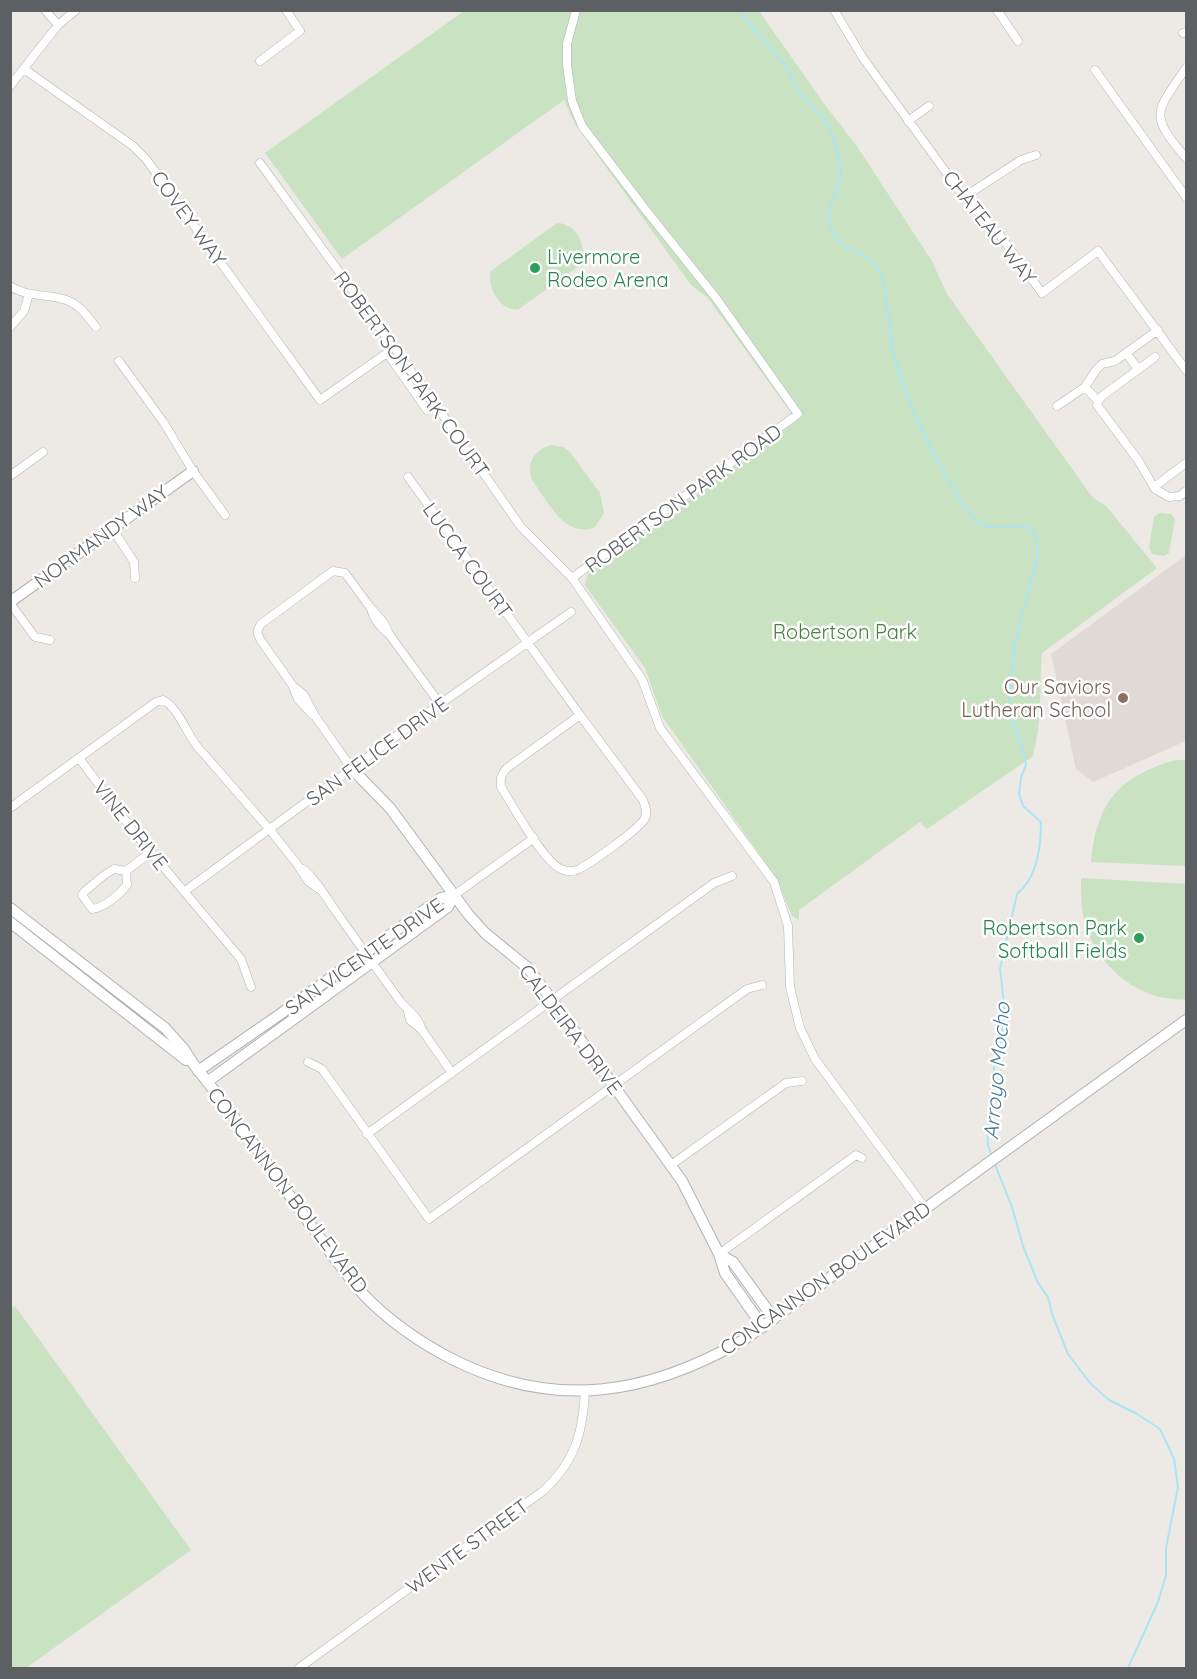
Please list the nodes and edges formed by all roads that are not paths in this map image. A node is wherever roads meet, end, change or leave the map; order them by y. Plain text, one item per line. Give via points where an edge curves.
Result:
1 (45, 10) edge
2 (76, 10) edge
3 (286, 10) edge
4 (576, 10) edge
5 (997, 10) edge
6 (838, 12) edge
7 (58, 25) junction
8 (1018, 40) dead end
9 (260, 61) dead end
10 (1186, 68) edge
11 (24, 69) junction
12 (1095, 70) dead end
13 (10, 86) edge
14 (929, 106) dead end
15 (908, 121) junction
16 (1036, 154) dead end
17 (1186, 158) edge
18 (260, 163) dead end
19 (1186, 196) edge
20 (964, 197) junction
21 (10, 286) edge
22 (29, 294) junction
23 (10, 327) edge
24 (96, 327) dead end
25 (1158, 330) junction
26 (1126, 353) junction
27 (1155, 357) dead end
28 (119, 361) dead end
29 (1138, 369) junction
30 (1186, 370) edge
31 (1085, 387) junction
32 (1098, 401) junction
33 (1057, 406) dead end
34 (427, 410) dead end
35 (44, 452) dead end
36 (1186, 463) edge
37 (193, 471) junction
38 (10, 476) edge
39 (408, 477) dead end
40 (1154, 487) junction
41 (1186, 491) edge
42 (225, 515) dead end
43 (112, 528) junction
44 (135, 578) dead end
45 (573, 578) junction
46 (10, 603) edge
47 (571, 612) dead end
48 (50, 640) dead end
49 (528, 643) junction
50 (441, 704) junction
51 (580, 715) junction
52 (79, 758) junction
53 (352, 769) junction
54 (10, 808) edge
55 (270, 830) junction
56 (534, 838) junction
57 (151, 852) junction
58 (126, 872) junction
59 (732, 876) dead end
60 (185, 891) junction
61 (453, 896) junction
62 (10, 908) edge
63 (10, 922) edge
64 (365, 952) junction
65 (372, 962) junction
66 (762, 985) dead end
67 (251, 987) dead end
68 (552, 1000) junction
69 (1186, 1020) edge
70 (308, 1062) dead end
71 (196, 1068) junction
72 (453, 1073) junction
73 (802, 1081) dead end
74 (207, 1082) junction
75 (613, 1085) junction
76 (367, 1134) junction
77 (862, 1158) dead end
78 (671, 1165) junction
79 (925, 1208) junction
80 (719, 1254) junction
81 (774, 1318) junction
82 (763, 1327) junction
83 (585, 1390) junction
84 (299, 1668) edge

1 - 7 street
2 - 7 street
3 - 9 street via 300,31
4 - 45 street, ROBERTSON PARK ROAD via 567,44 567,64 572,101 582,126 716,298 798,414
5 - 8 street
6 - 15 street, CHATEAU WAY via 863,58
7 - 11 street
10 - 17 street via 1163,102 1160,119 1162,128
11 - 13 street
11 - 34 street, COVEY WAY via 146,159 320,400 387,353
12 - 19 street
14 - 15 street
15 - 20 street, CHATEAU WAY
16 - 20 street
18 - 45 street, ROBERTSON PARK COURT via 521,527
20 - 25 street, CHATEAU WAY via 999,234 1042,293 1098,251
21 - 22 street
22 - 23 street via 24,311
22 - 24 street via 69,301
25 - 26 street
25 - 30 street, CHATEAU WAY
26 - 29 street
26 - 31 street via 1102,364
27 - 29 street
28 - 37 street via 165,423
29 - 32 street
31 - 32 street
31 - 33 street
32 - 40 street via 1099,409
35 - 38 street
36 - 40 street
37 - 42 street
37 - 43 main road, NORMANDY WAY
39 - 49 street, LUCCA COURT
40 - 41 street via 1168,497
43 - 44 street via 134,562
43 - 46 main road, NORMANDY WAY
45 - 79 street, ROBERTSON PARK ROAD via 642,679 660,728 774,882 788,926 790,987 800,1028 815,1059
46 - 48 street via 35,637
47 - 49 street, SAN FELICE DRIVE
49 - 50 street, SAN FELICE DRIVE
49 - 51 street, LUCCA COURT
50 - 53 street, SAN FELICE DRIVE
50 - 53 street via 345,573 333,571 261,624 258,635 298,699 315,716
51 - 56 street via 502,774 501,787
51 - 56 street via 643,800 646,816 624,837 572,871 553,863
52 - 54 street
52 - 55 street via 163,700
52 - 57 street, VINE DRIVE
53 - 55 street, SAN FELICE DRIVE
53 - 61 main road, CALDEIRA DRIVE via 390,808
55 - 60 street, SAN FELICE DRIVE
55 - 64 street via 308,881 320,889
56 - 61 street
57 - 58 street
57 - 60 street, VINE DRIVE
58 - 58 street via 114,869 84,892 82,896 92,909 123,890 127,885
59 - 68 street via 714,883
60 - 67 street, VINE DRIVE via 241,959
61 - 64 main road, SAN VICENTE DRIVE via 441,898
61 - 65 main road, SAN VICENTE DRIVE via 448,907
61 - 68 main road, CALDEIRA DRIVE via 485,933 528,968
62 - 71 main road, CONCANNON BOULEVARD via 146,1011 183,1048
63 - 71 main road, CONCANNON BOULEVARD
64 - 65 street
64 - 71 main road, SAN VICENTE DRIVE
65 - 72 street
65 - 74 main road, SAN VICENTE DRIVE
66 - 75 street via 747,989
68 - 72 street
68 - 75 main road, CALDEIRA DRIVE
69 - 79 main road, CONCANNON BOULEVARD
70 - 76 street via 322,1069
71 - 74 main road, CONCANNON BOULEVARD
72 - 76 street
73 - 78 street via 786,1083
74 - 83 main road, CONCANNON BOULEVARD via 343,1270 384,1315 409,1335 472,1369 504,1381
75 - 76 street via 429,1219
75 - 78 main road, CALDEIRA DRIVE
77 - 80 street via 856,1155
78 - 80 main road, CALDEIRA DRIVE
79 - 81 main road, CONCANNON BOULEVARD
80 - 81 main road, CALDEIRA DRIVE via 733,1262
80 - 82 main road, CALDEIRA DRIVE via 725,1273
81 - 82 main road, CONCANNON BOULEVARD
82 - 83 main road, CONCANNON BOULEVARD via 696,1365 641,1383
83 - 84 street, WENTE STREET via 576,1444 554,1481

